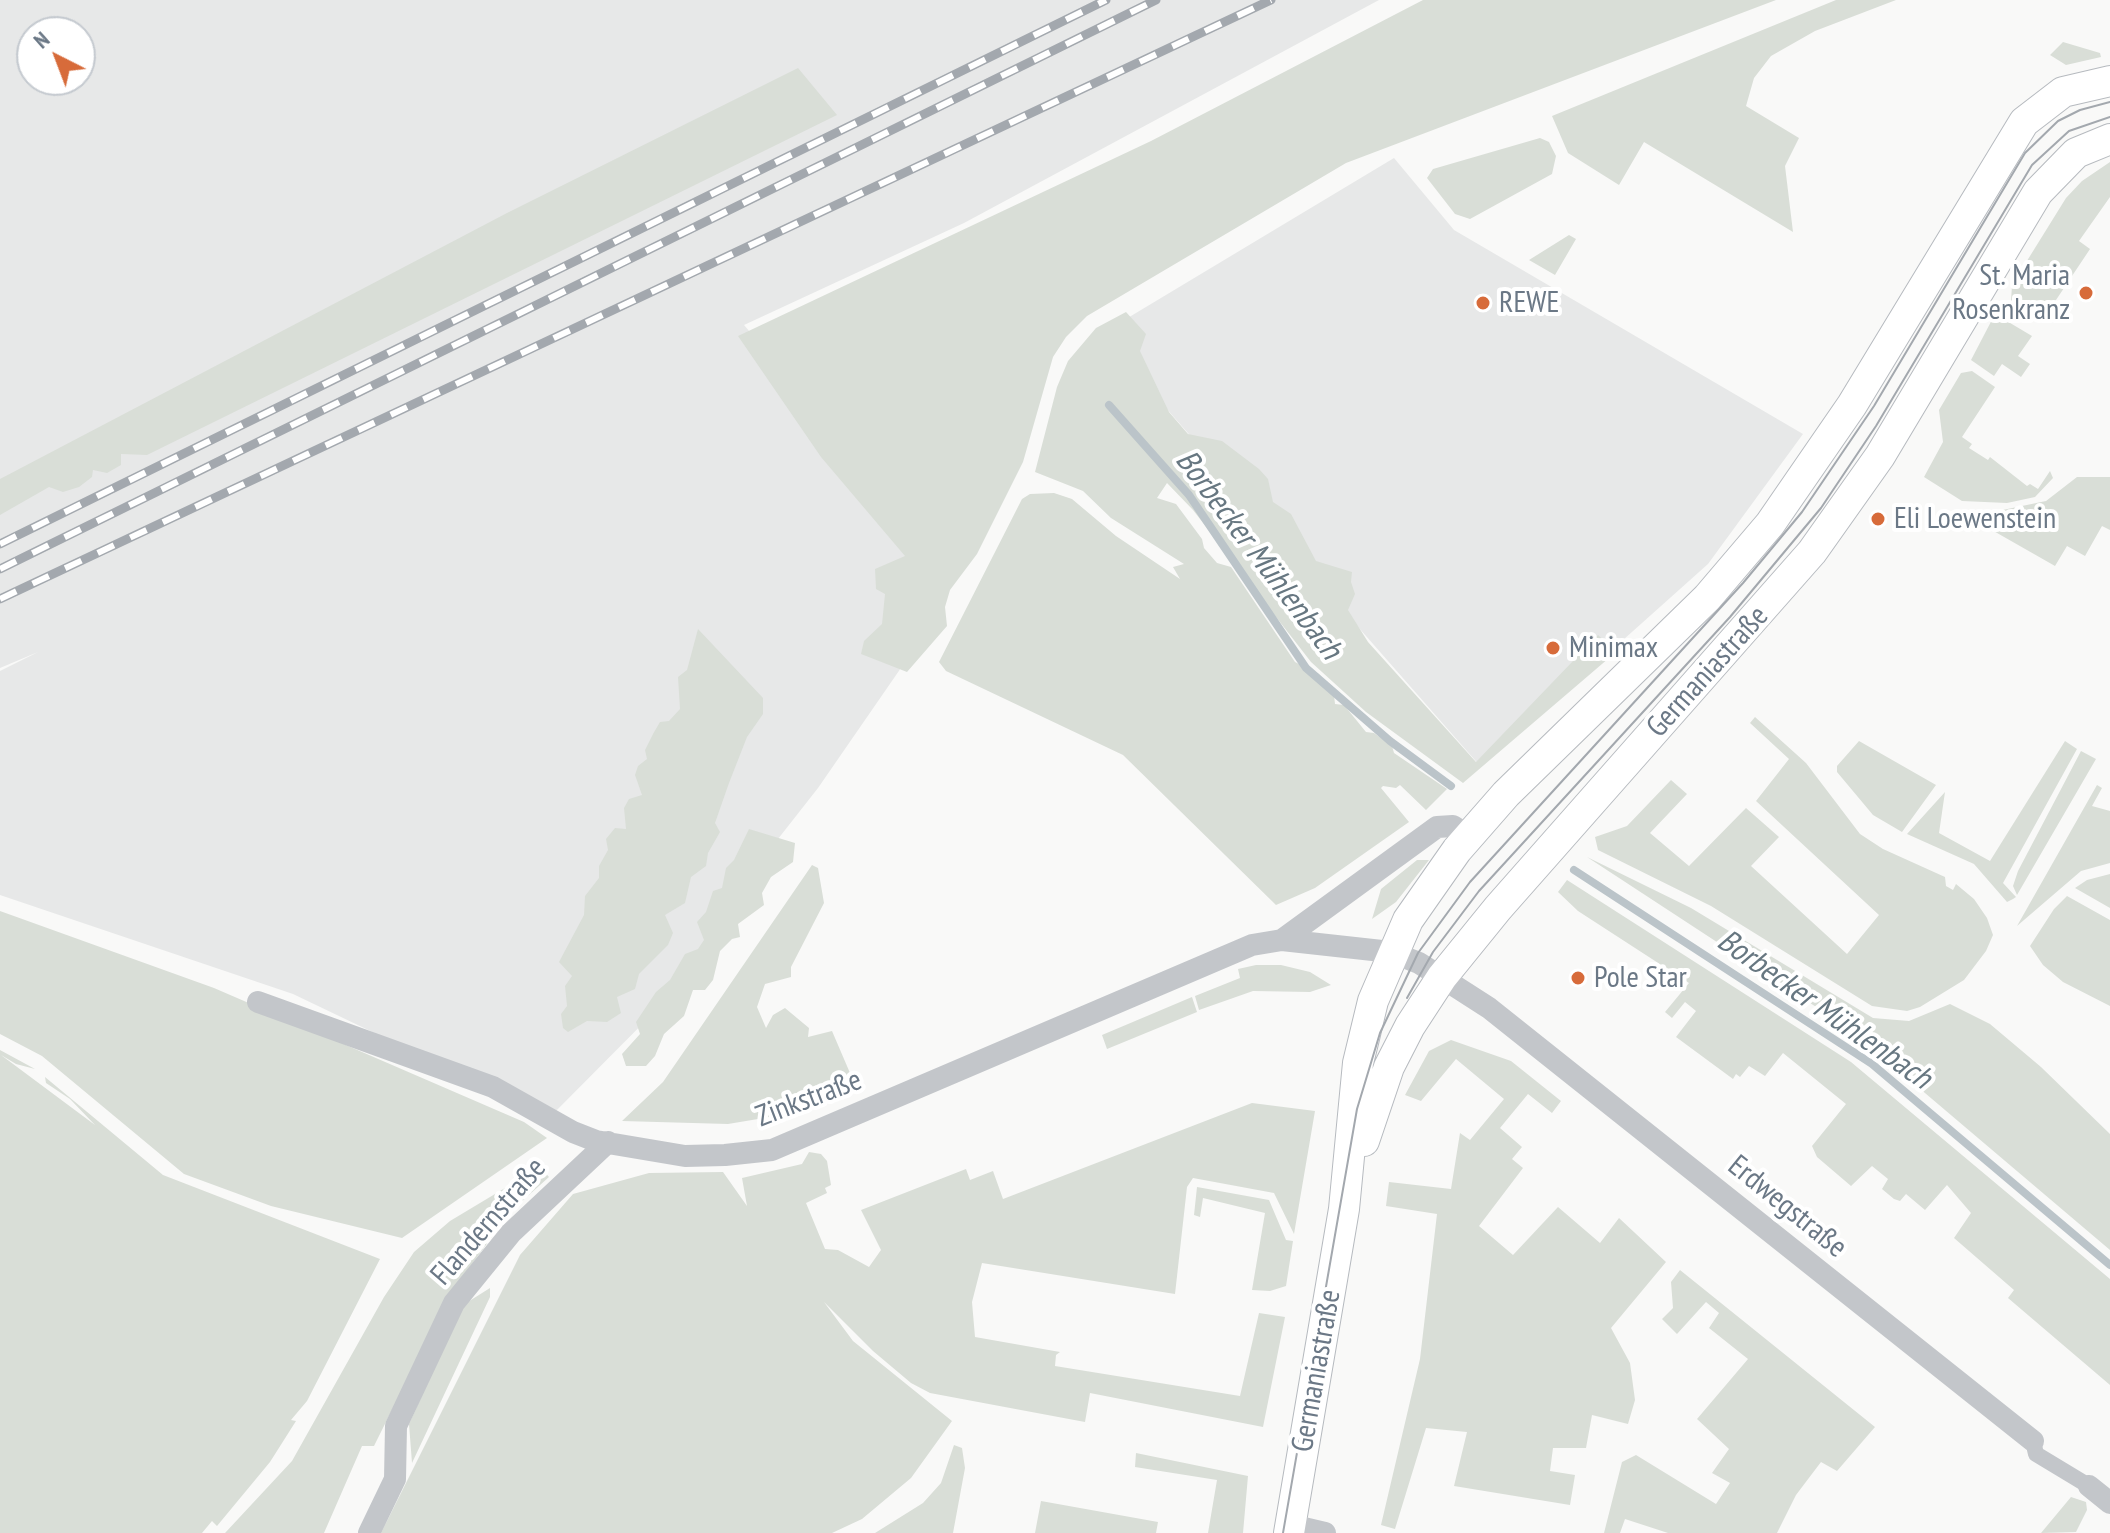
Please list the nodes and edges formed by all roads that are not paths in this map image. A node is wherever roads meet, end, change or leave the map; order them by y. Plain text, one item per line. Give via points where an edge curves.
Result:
1 (2110, 81) edge
2 (2101, 141) edge
3 (1455, 830) junction
4 (1282, 940) junction
5 (1417, 964) junction
6 (258, 1002) dead end
7 (608, 1142) junction
8 (1344, 1209) junction
9 (2033, 1441) joint
10 (2089, 1486) joint
11 (2110, 1503) edge
12 (1290, 1529) edge
13 (369, 1533) edge
14 (1325, 1533) edge

1 - 3 main road, Germaniastraße via 2075,87 2043,104 2015,132 1852,405 1754,543 1707,598
2 - 5 main road, Germaniastraße via 2061,165 2031,201 1880,456 1812,552 1498,908
3 - 4 street, Zinkstraße
3 - 5 main road, Germaniastraße via 1408,920
4 - 5 street, Zinkstraße
4 - 7 street, Zinkstraße via 1252,945 772,1150 685,1156
5 - 8 main road, Germaniastraße via 1417,1014 1389,1067
5 - 8 main road, Germaniastraße via 1373,1001 1358,1063
5 - 9 street, Erdwegstraße via 1489,1008
6 - 7 street, Zinkstraße via 493,1087 573,1132
7 - 13 street, Flandernstraße via 511,1233 454,1303 396,1426 395,1479
8 - 12 main road, Germaniastraße
9 - 10 street, Erdwegstraße via 2036,1454
10 - 11 street, Erdwegstraße
12 - 14 street

